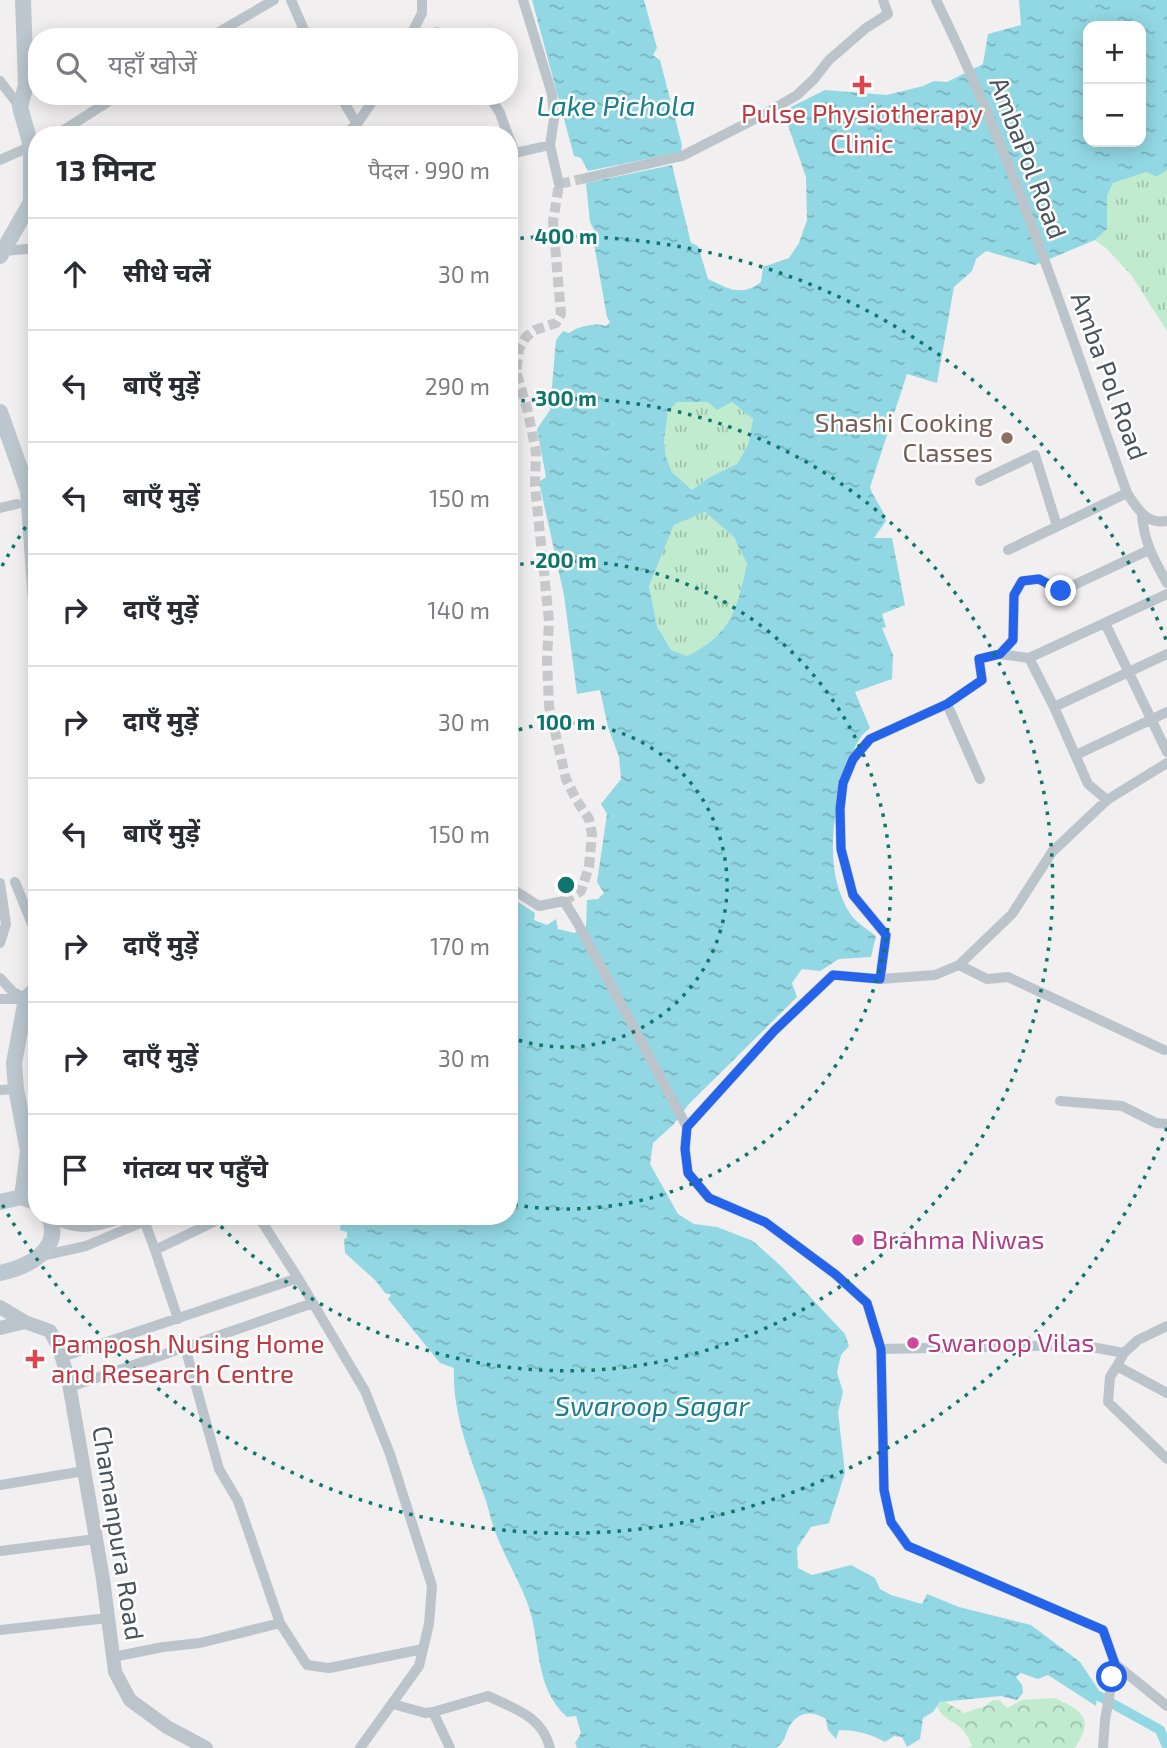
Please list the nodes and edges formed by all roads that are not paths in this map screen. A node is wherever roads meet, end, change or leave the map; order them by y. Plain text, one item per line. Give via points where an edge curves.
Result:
1 (23, 0) edge
2 (274, 0) edge
3 (291, 0) edge
4 (523, 0) edge
5 (883, 0) edge
6 (936, 0) edge
7 (422, 1) edge
8 (226, 28) edge
9 (303, 28) edge
10 (414, 28) edge
11 (0, 81) edge
12 (103, 105) edge
13 (345, 105) edge
14 (370, 105) edge
15 (495, 105) edge
16 (20, 107) junction
17 (357, 124) junction
18 (70, 126) edge
19 (355, 126) edge
20 (505, 126) edge
21 (28, 128) edge
22 (550, 145) junction
23 (28, 147) edge
24 (518, 152) edge
25 (0, 160) edge
26 (586, 178) tunnel mouth
27 (559, 184) dead end
28 (28, 209) edge
29 (28, 249) edge
30 (2, 253) edge
31 (1045, 264) joint
32 (0, 412) edge
33 (980, 481) dead end
34 (28, 491) edge
35 (1127, 493) junction
36 (17, 504) dead end
37 (0, 508) edge
38 (1142, 515) junction
39 (1167, 521) edge
40 (1057, 526) junction
41 (1008, 550) dead end
42 (1149, 550) junction
43 (1167, 583) edge
44 (1167, 594) edge
45 (1105, 623) junction
46 (1000, 654) junction
47 (1167, 654) edge
48 (1029, 658) junction
49 (1129, 672) junction
50 (947, 704) junction
51 (1054, 707) junction
52 (1167, 712) edge
53 (1152, 720) junction
54 (1167, 752) edge
55 (1076, 755) junction
56 (1167, 763) edge
57 (980, 779) dead end
58 (1107, 800) junction
59 (15, 882) dead end
60 (0, 883) edge
61 (518, 893) edge
62 (28, 914) edge
63 (0, 943) edge
64 (959, 965) junction
65 (0, 978) edge
66 (880, 979) junction
67 (28, 994) edge
68 (28, 994) edge
69 (0, 999) edge
70 (28, 1006) edge
71 (1164, 1050) dead end
72 (8, 1089) edge
73 (1060, 1101) dead end
74 (1167, 1124) edge
75 (687, 1127) junction
76 (28, 1140) edge
77 (28, 1200) edge
78 (0, 1202) edge
79 (52, 1225) edge
80 (64, 1225) edge
81 (101, 1225) edge
82 (140, 1225) edge
83 (146, 1225) edge
84 (207, 1225) edge
85 (264, 1225) edge
86 (155, 1250) junction
87 (41, 1256) junction
88 (0, 1273) edge
89 (298, 1278) junction
90 (313, 1303) junction
91 (0, 1307) edge
92 (178, 1318) junction
93 (25, 1322) junction
94 (1167, 1326) edge
95 (0, 1328) edge
96 (185, 1347) junction
97 (881, 1349) junction
98 (1124, 1353) junction
99 (62, 1357) junction
100 (1117, 1366) junction
101 (70, 1387) junction
102 (1167, 1393) edge
103 (1167, 1459) edge
104 (84, 1471) junction
105 (0, 1485) edge
106 (96, 1539) junction
107 (0, 1551) edge
108 (108, 1618) junction
109 (280, 1622) junction
110 (0, 1630) edge
111 (423, 1649) junction
112 (1115, 1664) junction
113 (114, 1665) junction
114 (394, 1704) junction
115 (1167, 1706) edge
116 (433, 1712) junction
117 (206, 1748) edge
118 (360, 1748) edge
119 (450, 1748) edge
120 (550, 1748) edge
121 (1103, 1748) edge

1 - 16 main road via 26,85
2 - 8 street
3 - 9 street
4 - 22 street via 552,94
5 - 26 street via 888,14 828,60 797,95 687,154
6 - 31 street, AmbaPol Road via 970,68
7 - 10 street
11 - 16 street
12 - 18 street
13 - 17 street
14 - 17 street
15 - 20 street
16 - 21 main road
17 - 19 street
22 - 24 street
22 - 27 street
23 - 25 street
28 - 30 main road
29 - 30 street
31 - 35 street, Amba Pol Road
32 - 34 main road
33 - 40 street via 1035,455
35 - 38 street, Amba Pol Road
35 - 40 street
36 - 37 street
38 - 39 street
38 - 42 street
40 - 41 street
42 - 43 street
42 - 46 street via 1061,591 1039,579 1022,581 1014,595 1013,640
44 - 45 street
45 - 48 street
45 - 49 street
46 - 48 street
46 - 50 street via 979,659 982,680
47 - 49 street
48 - 51 street
49 - 51 street
49 - 53 street
50 - 57 street
50 - 66 street via 870,739 853,759 843,783 841,849 853,895 886,935
51 - 55 street
52 - 53 street
53 - 54 street
53 - 55 street
55 - 58 street via 1088,784
56 - 58 street
58 - 64 street via 1052,852 1012,914
59 - 62 street
60 - 63 street via 6,924
61 - 75 street via 539,906 564,901
64 - 66 street via 934,975
64 - 71 street via 987,979 1008,977
65 - 67 street via 13,992
66 - 75 street via 833,975 774,1031
68 - 69 street
70 - 72 main road
72 - 76 main road
73 - 74 street via 1122,1107
75 - 97 street via 688,1173 709,1198 765,1222 835,1274 867,1303
77 - 78 main road
79 - 87 main road via 51,1243
80 - 81 street
82 - 87 street via 86,1246
83 - 86 street
84 - 86 street
85 - 89 street
86 - 92 street
87 - 88 main road via 19,1269
89 - 90 street
89 - 92 street
90 - 96 street
90 - 111 street via 365,1391 407,1507 432,1586
91 - 93 street, Chamanpura Road
92 - 99 street
93 - 95 street
93 - 99 street, Chamanpura Road via 50,1331
94 - 98 street via 1138,1340
96 - 101 street
96 - 109 street via 219,1469 238,1502
97 - 98 street via 1080,1345
97 - 112 street via 884,1490 891,1522 908,1546 1103,1630
98 - 100 street
99 - 101 street, Chamanpura Road
100 - 102 street
100 - 103 street via 1110,1377 1108,1402
101 - 104 street, Chamanpura Road
104 - 105 street
104 - 106 street, Chamanpura Road
106 - 107 street
106 - 108 street, Chamanpura Road
108 - 110 street
108 - 113 street, Chamanpura Road
109 - 111 street via 307,1665 329,1668
109 - 113 street via 200,1643 163,1647
111 - 114 street via 419,1666
112 - 115 street
112 - 121 street
113 - 117 street via 130,1700
114 - 116 street
114 - 118 street
116 - 119 street
116 - 120 street via 488,1696 530,1716 546,1733

